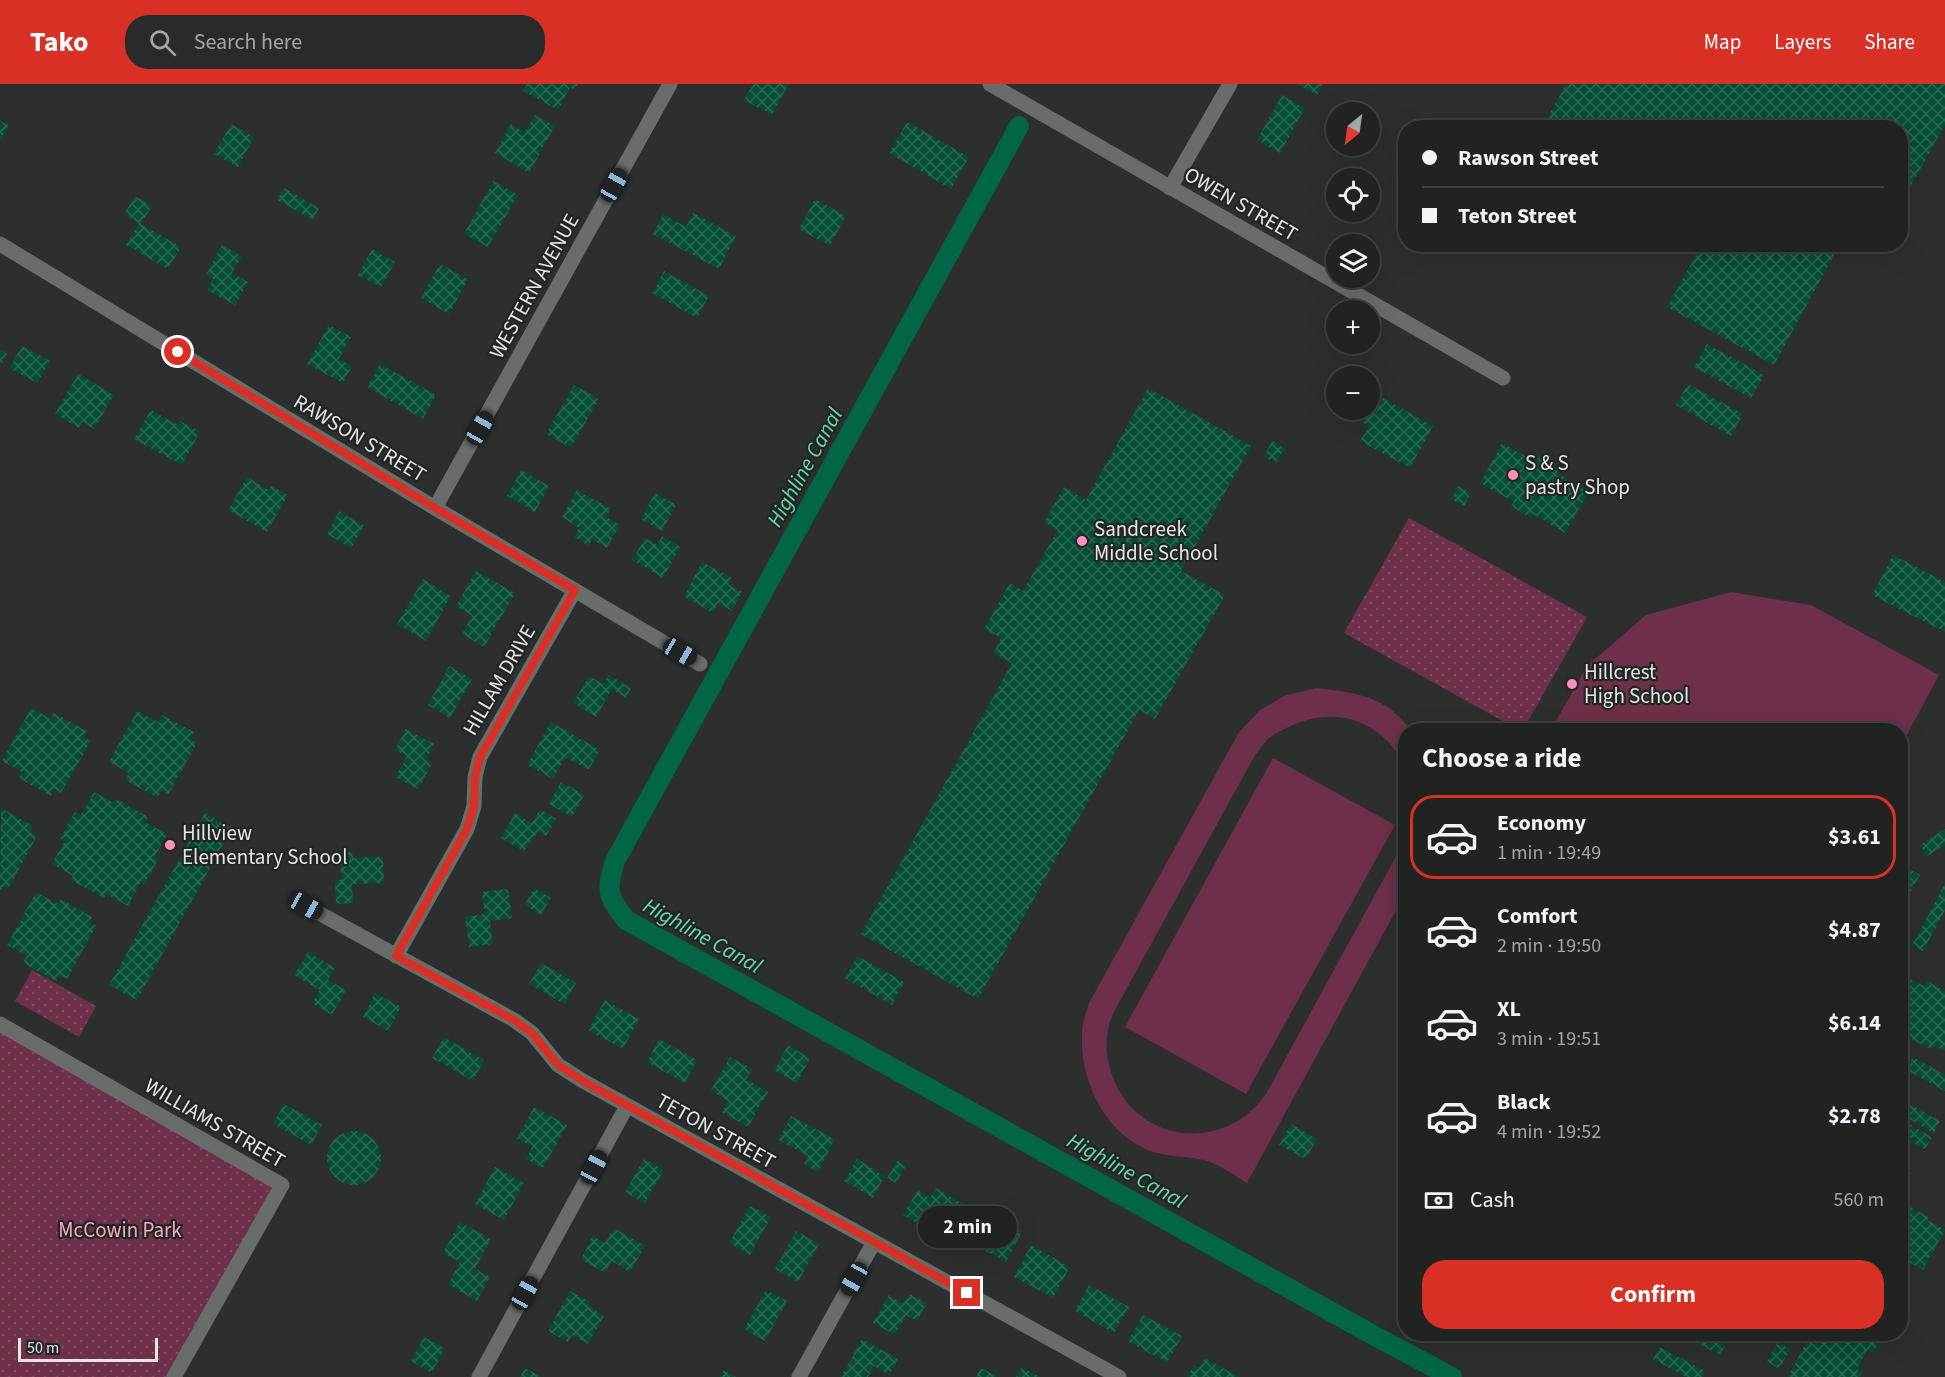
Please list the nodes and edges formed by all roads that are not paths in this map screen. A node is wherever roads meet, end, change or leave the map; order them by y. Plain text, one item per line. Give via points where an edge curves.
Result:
1 (670, 84) edge
2 (990, 84) edge
3 (1230, 84) edge
4 (1170, 188) junction
5 (0, 244) edge
6 (1503, 378) dead end
7 (435, 508) junction
8 (575, 590) junction
9 (700, 664) dead end
10 (306, 906) dead end
11 (396, 956) junction
12 (0, 1024) edge
13 (627, 1106) junction
14 (874, 1242) junction
15 (174, 1377) edge
16 (479, 1377) edge
17 (799, 1377) edge
18 (1118, 1377) edge

1 - 7 street, WESTERN AVENUE
2 - 4 street, OWEN STREET
3 - 4 street
4 - 6 street, OWEN STREET
5 - 7 street, RAWSON STREET
7 - 8 street, RAWSON STREET
8 - 9 street, RAWSON STREET
8 - 11 street, HILLAM DRIVE via 480,757 467,829
10 - 11 street, TETON STREET
11 - 13 street, TETON STREET via 514,1020 532,1033 558,1065
12 - 15 street, WILLIAMS STREET via 282,1185
13 - 14 street, TETON STREET
13 - 16 street
14 - 17 street
14 - 18 street, TETON STREET

